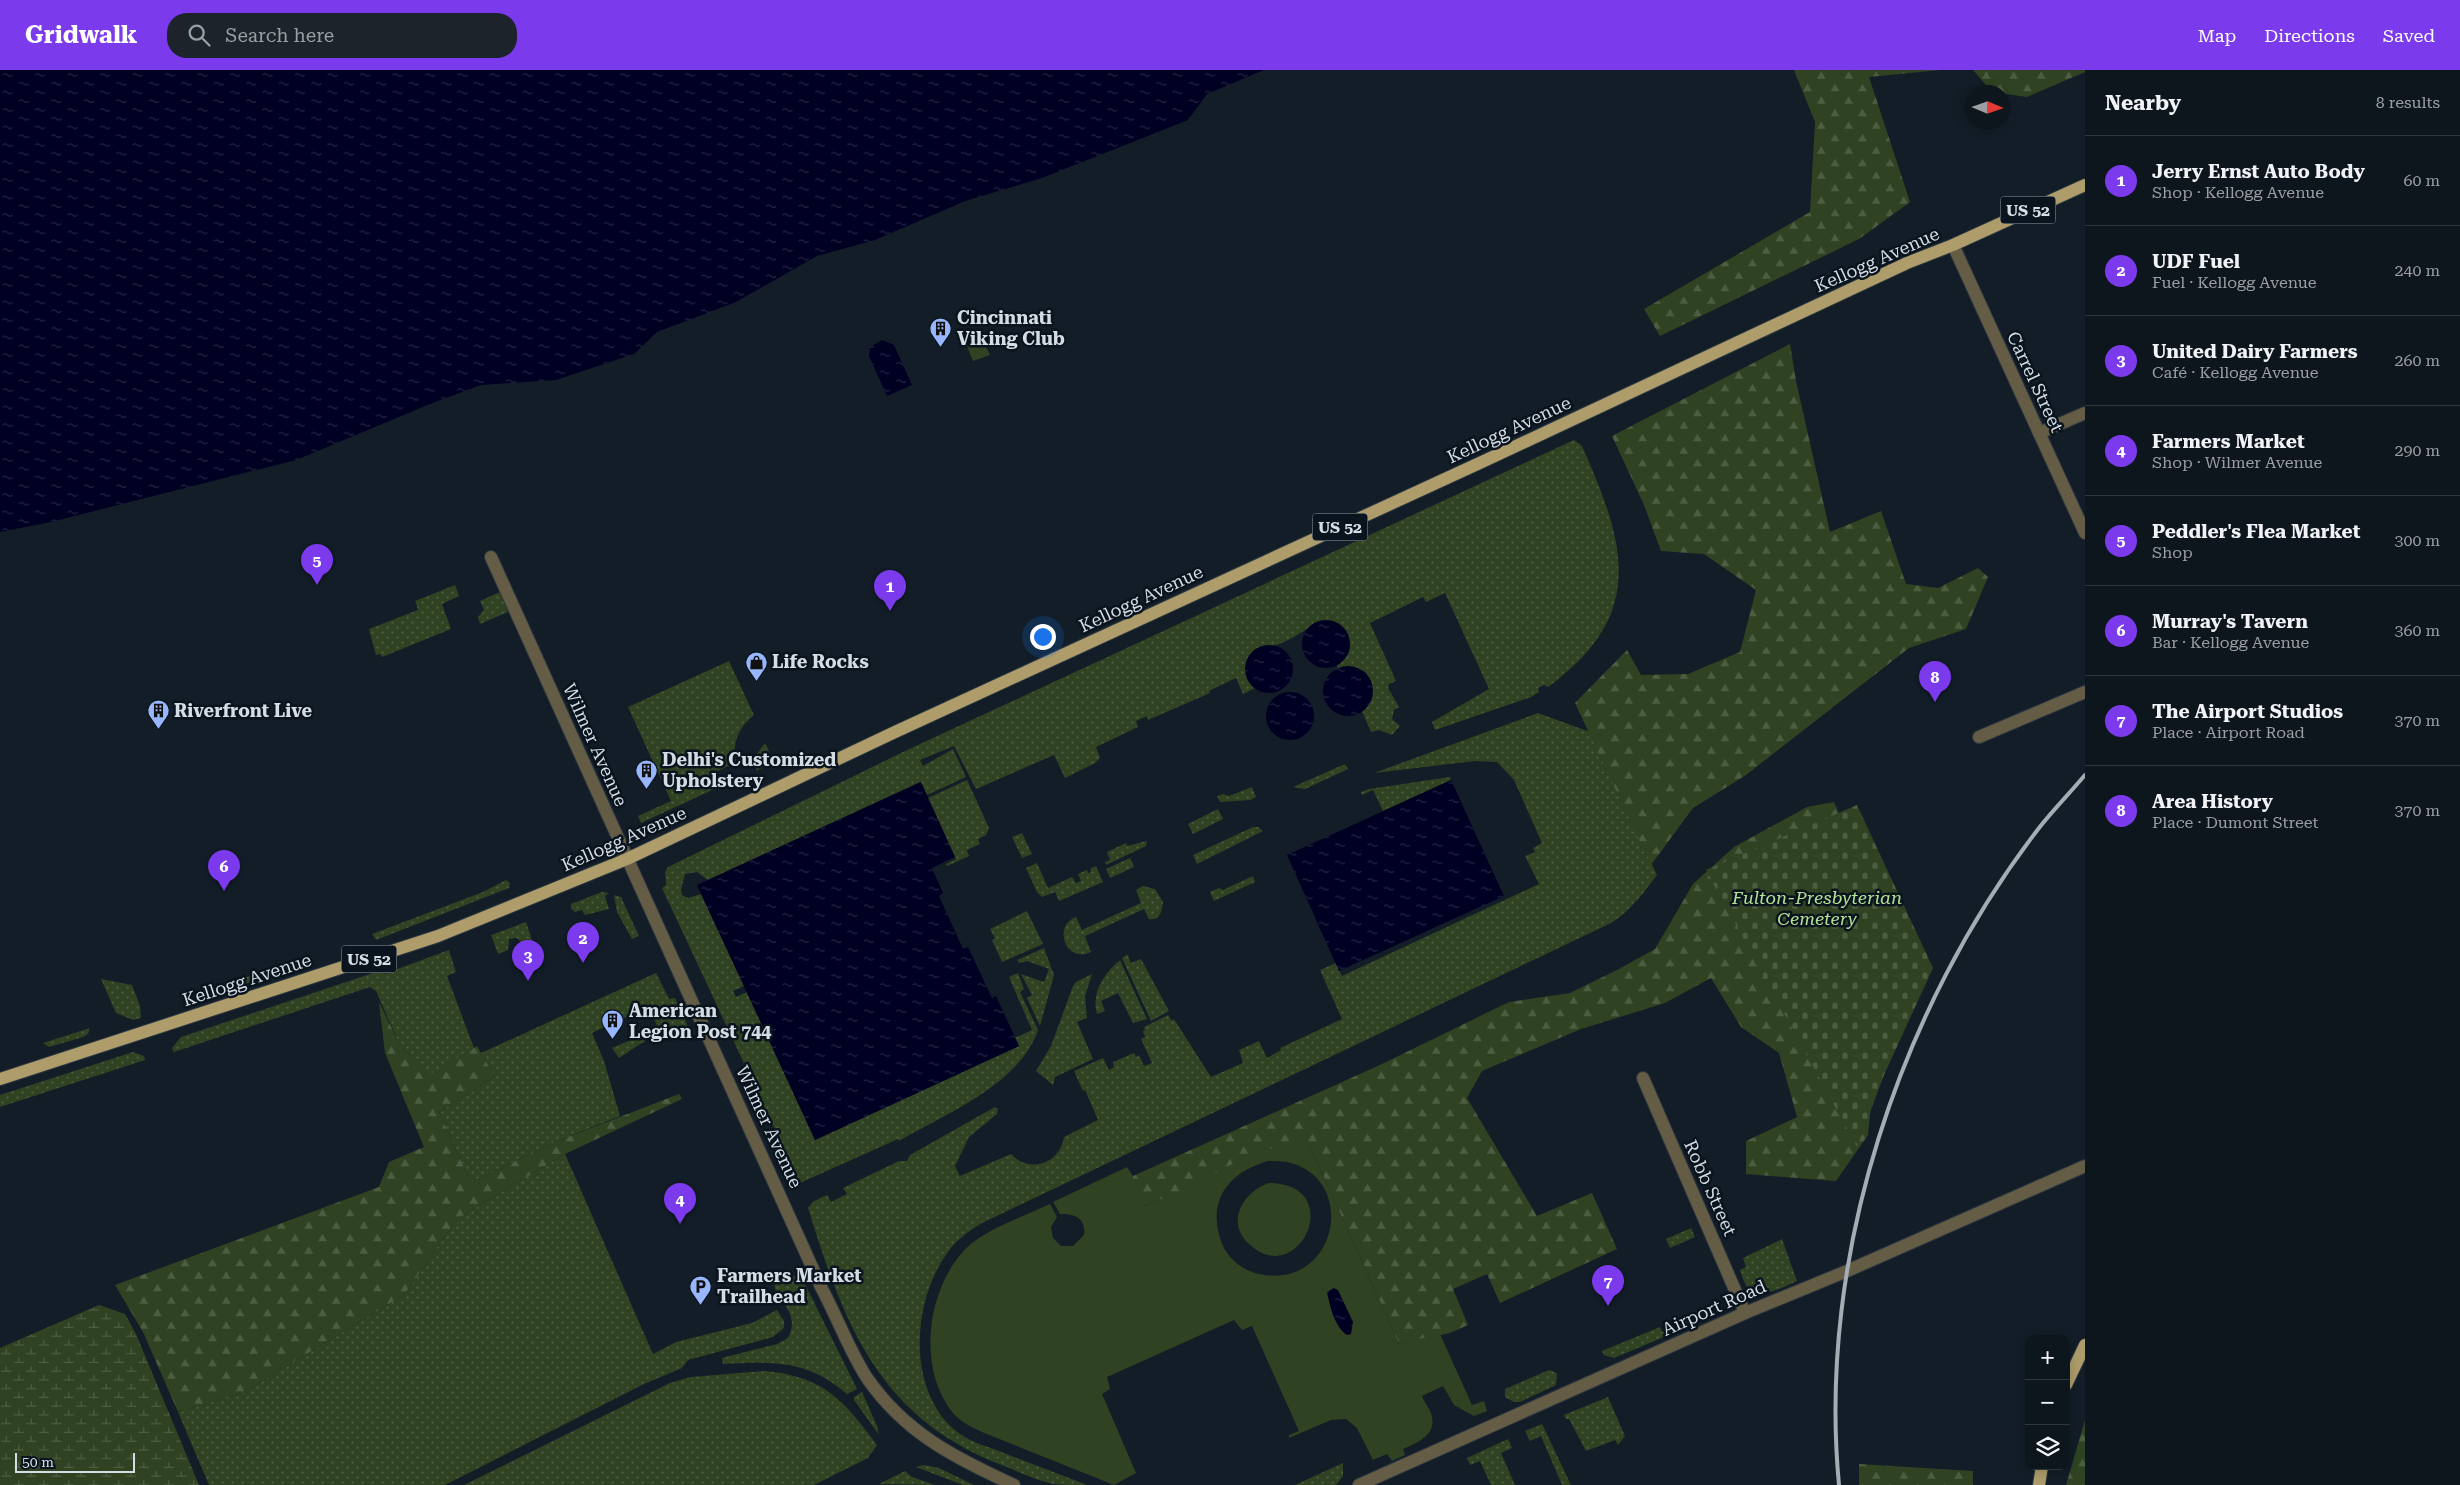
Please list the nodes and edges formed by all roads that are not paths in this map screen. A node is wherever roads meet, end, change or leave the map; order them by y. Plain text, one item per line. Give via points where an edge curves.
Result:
1 (2085, 185) edge
2 (1953, 245) junction
3 (2085, 413) edge
4 (2039, 433) junction
5 (2085, 533) edge
6 (492, 557) dead end
7 (2085, 692) edge
8 (1979, 737) dead end
9 (627, 859) junction
10 (1643, 1078) dead end
11 (0, 1079) edge
12 (2085, 1166) edge
13 (1745, 1312) junction
14 (2085, 1345) edge
15 (2068, 1380) edge
16 (2041, 1470) edge
17 (1014, 1485) edge
18 (1359, 1485) edge
19 (2039, 1485) edge

1 - 2 main road, Kellogg Avenue / US 52
2 - 4 street, Carrel Street
2 - 9 main road, Kellogg Avenue / US 52 via 1907,263 1142,617
3 - 4 street
4 - 5 street, Carrel Street
6 - 9 street, Wilmer Avenue
7 - 8 street
9 - 11 main road, Kellogg Avenue / US 52 via 438,936
9 - 17 street, Wilmer Avenue via 822,1289 866,1376 881,1397 925,1438 964,1462
10 - 13 street, Robb Street
12 - 13 street, Airport Road via 1852,1269
13 - 18 street, Airport Road
14 - 15 main road
16 - 19 main road

